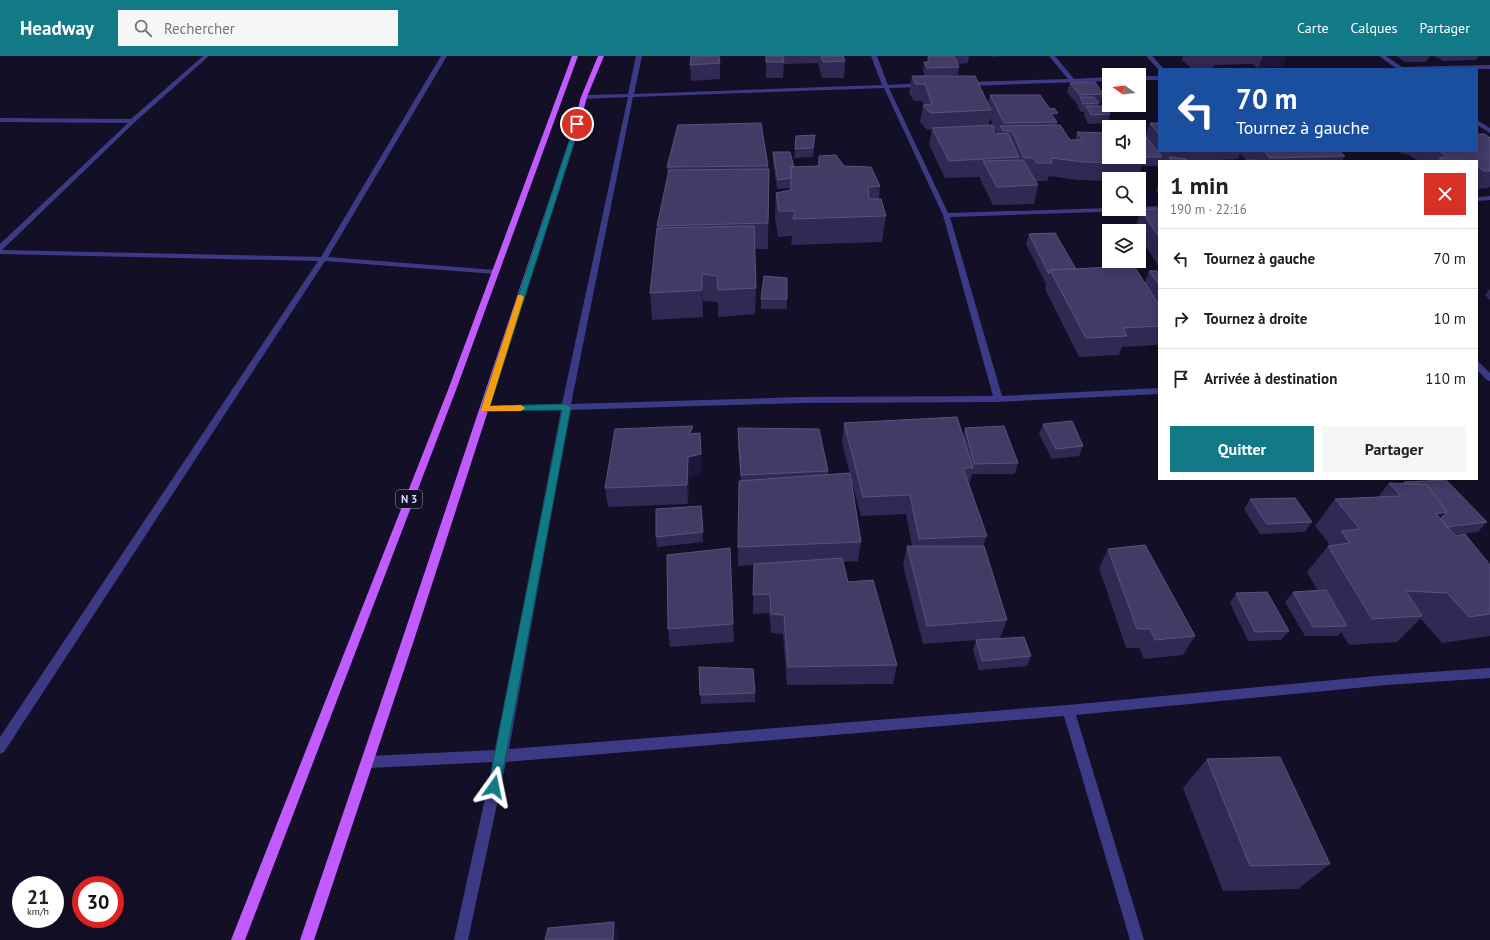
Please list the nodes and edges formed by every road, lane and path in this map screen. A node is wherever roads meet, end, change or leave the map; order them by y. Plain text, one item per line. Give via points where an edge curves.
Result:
1 (206, 56) edge
2 (444, 56) edge
3 (575, 56) edge
4 (600, 56) edge
5 (639, 56) edge
6 (874, 56) edge
7 (1052, 56) edge
8 (1150, 56) edge
9 (1382, 56) edge
10 (1490, 67) edge
11 (1160, 68) edge
12 (1400, 68) edge
13 (1446, 68) edge
14 (1146, 78) edge
15 (1158, 78) edge
16 (1102, 79) edge
17 (1072, 80) junction
18 (955, 84) edge
19 (932, 85) edge
20 (886, 87) junction
21 (631, 96) junction
22 (584, 97) junction
23 (0, 120) edge
24 (134, 121) junction
25 (1478, 123) edge
26 (1490, 131) edge
27 (1490, 198) edge
28 (1478, 199) edge
29 (1158, 208) edge
30 (1146, 209) edge
31 (1102, 210) edge
32 (946, 215) junction
33 (0, 248) edge
34 (0, 252) edge
35 (323, 259) junction
36 (495, 272) junction
37 (1478, 367) edge
38 (1484, 376) edge
39 (1158, 391) edge
40 (998, 399) junction
41 (566, 407) junction
42 (485, 409) junction
43 (1490, 673) edge
44 (1068, 710) junction
45 (0, 748) edge
46 (501, 756) junction
47 (369, 762) junction
48 (238, 940) edge
49 (308, 940) edge
50 (461, 940) edge
51 (1137, 940) edge

1 - 24 street
2 - 35 street
3 - 36 main road, N 3
4 - 22 main road
5 - 21 street
6 - 20 street
7 - 17 street
8 - 11 street
9 - 12 street
10 - 13 street
14 - 15 street
16 - 17 street
17 - 18 street
19 - 20 street
20 - 21 street
20 - 32 street
21 - 22 street
21 - 41 street
22 - 42 main road
23 - 24 street
24 - 33 street
25 - 26 street
27 - 28 street
29 - 30 street
31 - 32 street
32 - 40 street
34 - 35 street
35 - 36 street
35 - 45 street
36 - 48 main road, N 3 via 452,390
37 - 38 street
39 - 40 street
40 - 41 street via 801,400
41 - 42 street
41 - 46 street
42 - 47 main road
43 - 44 street via 1387,680
44 - 46 street
44 - 51 street
46 - 47 street
46 - 50 street
47 - 49 main road

